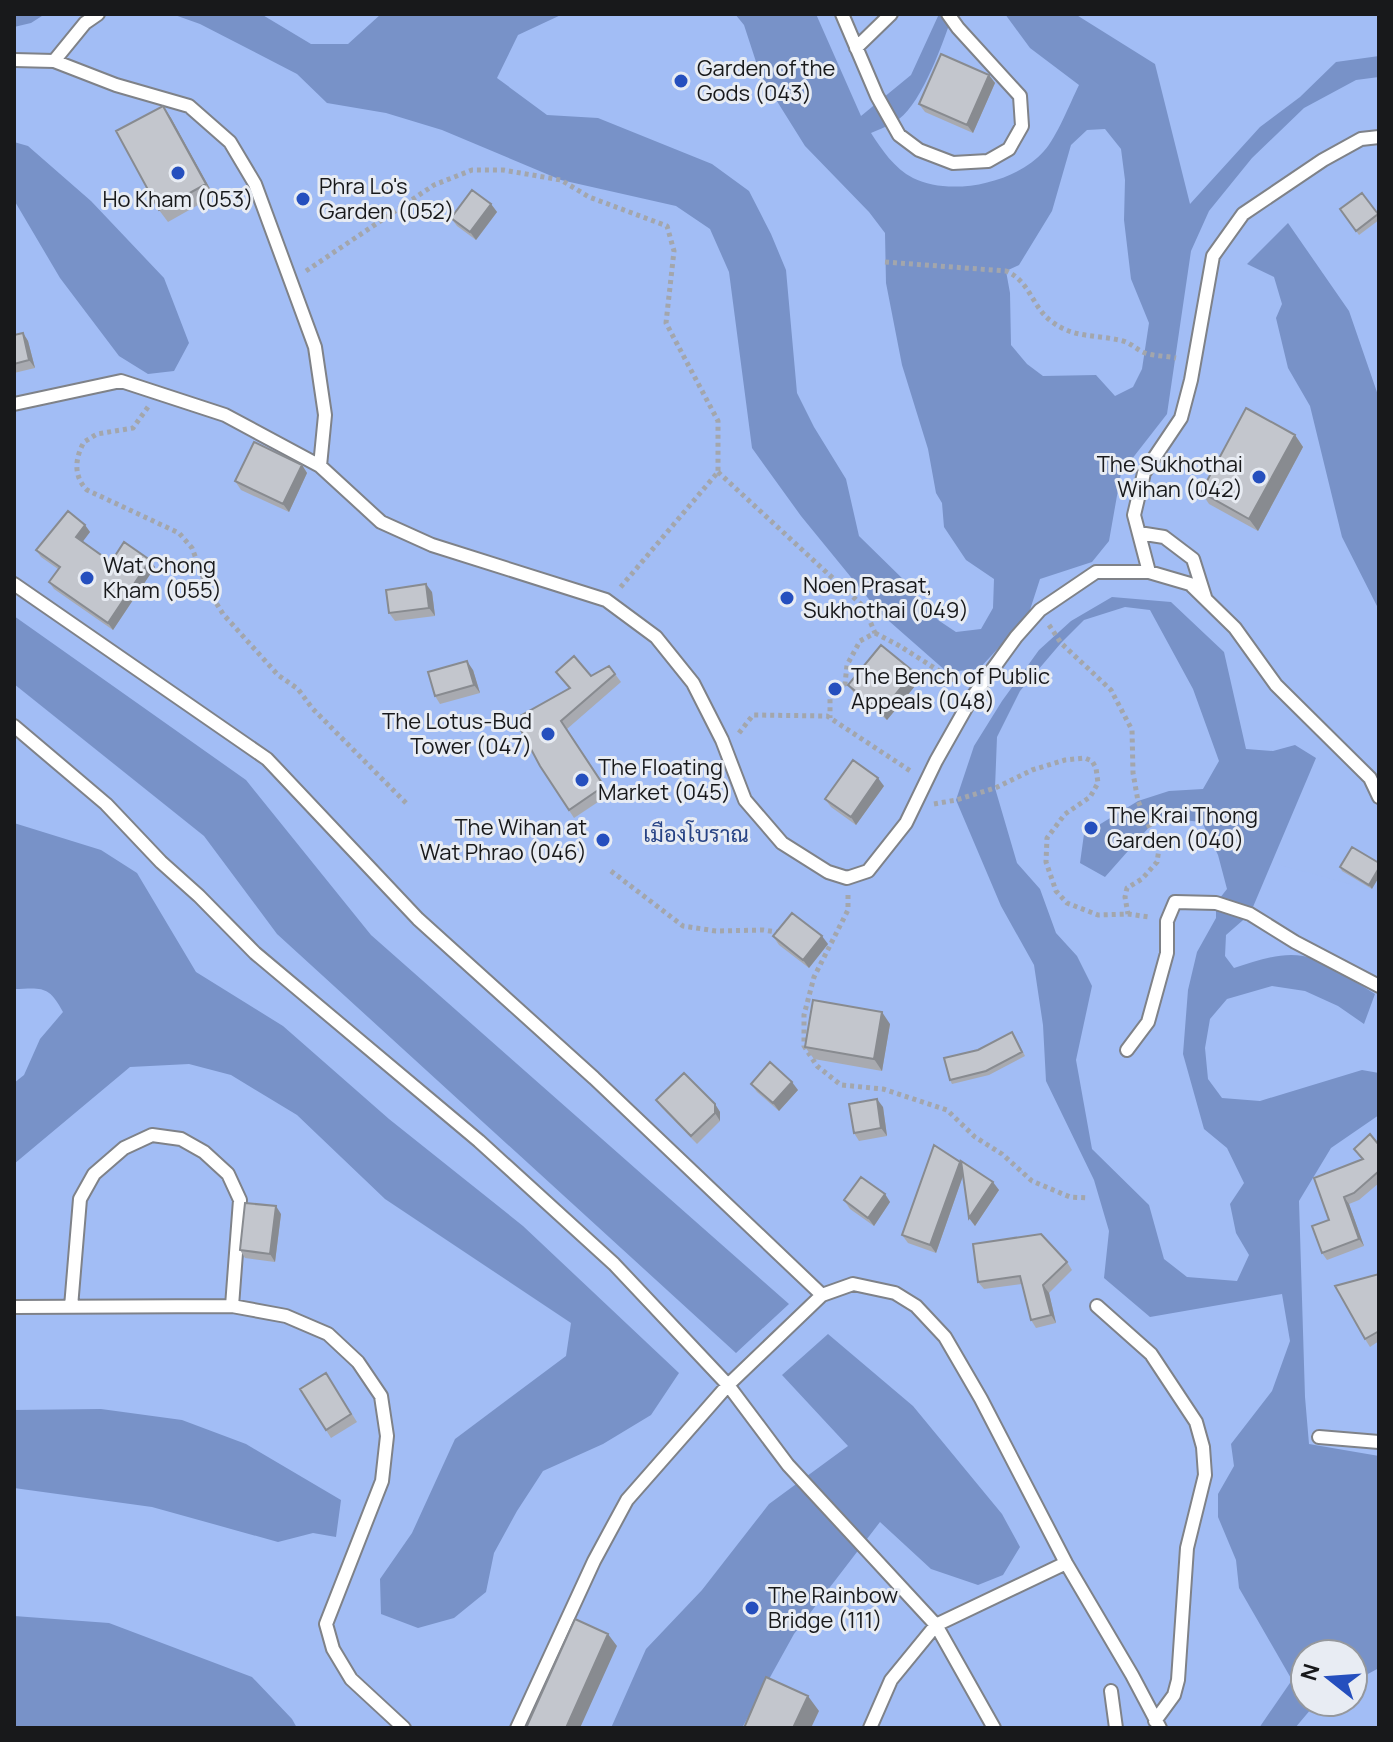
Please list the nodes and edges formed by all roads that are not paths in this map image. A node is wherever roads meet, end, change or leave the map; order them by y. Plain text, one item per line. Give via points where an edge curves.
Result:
1 (98, 14) edge
2 (842, 14) edge
3 (891, 14) edge
4 (948, 14) edge
5 (856, 48) junction
6 (14, 60) edge
7 (54, 61) junction
8 (1379, 137) edge
9 (14, 404) edge
10 (320, 466) junction
11 (1139, 533) junction
12 (1149, 572) junction
13 (14, 584) edge
14 (1206, 601) junction
15 (14, 726) edge
16 (1379, 797) edge
17 (1379, 986) edge
18 (1127, 1050) dead end
19 (822, 1295) junction
20 (232, 1306) junction
21 (1097, 1306) dead end
22 (14, 1307) edge
23 (71, 1307) junction
24 (728, 1385) junction
25 (1319, 1437) dead end
26 (1379, 1442) edge
27 (1066, 1563) junction
28 (936, 1625) junction
29 (1111, 1691) dead end
30 (1158, 1724) edge
31 (404, 1728) edge
32 (517, 1728) edge
33 (870, 1728) edge
34 (994, 1728) edge
35 (1116, 1728) edge

1 - 7 lane
2 - 5 lane
3 - 5 lane
4 - 5 lane via 1020,96 1022,126 1009,149 988,161 953,163 919,150 899,135
6 - 7 lane
7 - 10 lane via 189,106 230,142 255,184 315,347 325,415
8 - 11 lane via 1361,139 1323,160 1243,214 1213,256 1181,418 1144,473 1134,515
9 - 10 lane via 121,381 225,415
10 - 12 lane via 381,522 432,545 608,602 656,637 693,683 745,800 782,843 847,878 868,871 906,823 975,693 1040,610 1096,572
11 - 12 lane
11 - 14 lane via 1164,537 1193,559
12 - 14 lane via 1190,584
13 - 19 lane via 267,759 418,919
14 - 16 lane via 1235,628 1276,685 1370,778
15 - 24 lane via 106,804 255,953 479,1141 614,1264
17 - 18 lane via 1250,914 1216,903 1175,902 1148,1022
19 - 24 lane
19 - 27 lane via 853,1284 895,1293 916,1306 945,1337
20 - 23 lane
20 - 23 lane via 240,1200 228,1174 181,1139 152,1135 124,1148 94,1174 80,1199
20 - 31 lane via 286,1316 328,1334 358,1362 381,1396 387,1436 382,1481 326,1624 351,1679
21 - 30 lane via 1151,1354 1196,1422 1203,1447 1205,1475 1187,1548 1178,1680
22 - 23 lane
24 - 28 lane via 788,1465
24 - 32 lane via 627,1500
25 - 26 lane
27 - 28 lane
27 - 30 lane
28 - 33 lane via 891,1680
28 - 34 lane
29 - 35 lane

